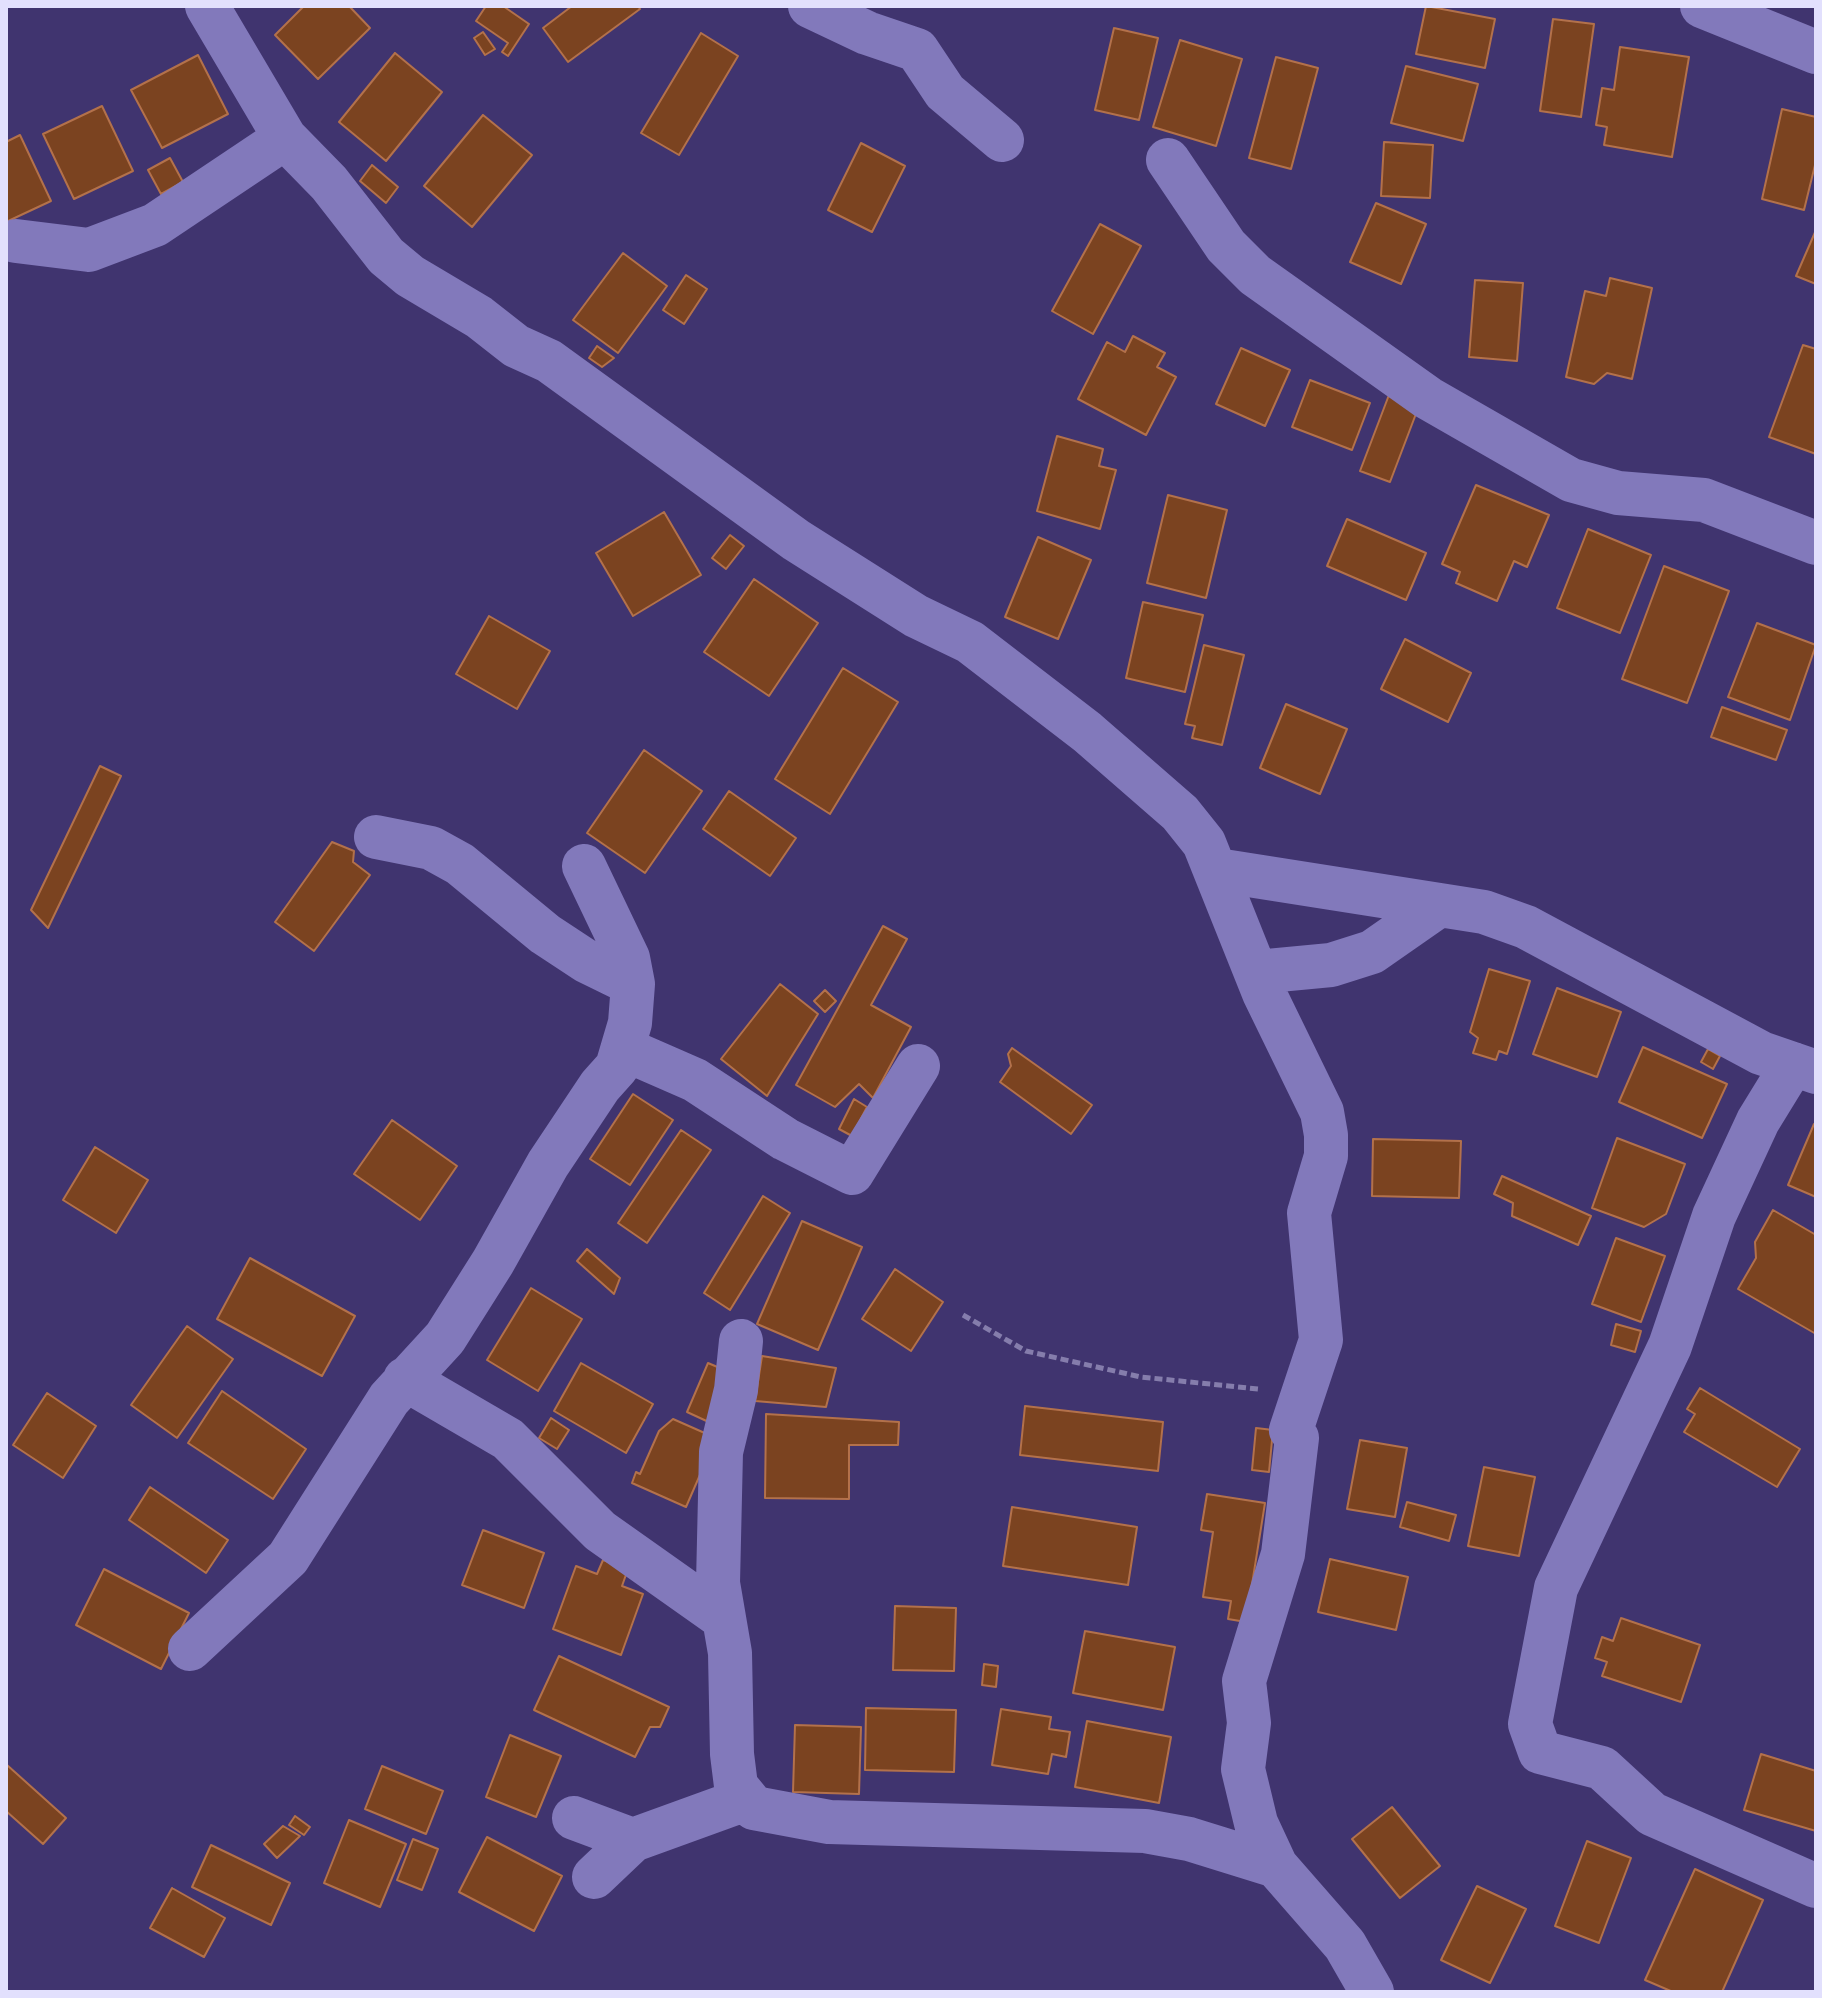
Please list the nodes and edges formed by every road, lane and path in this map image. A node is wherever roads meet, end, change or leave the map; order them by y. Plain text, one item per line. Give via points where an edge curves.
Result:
1 (207, 6) edge
2 (810, 6) edge
3 (1702, 6) edge
4 (1816, 52) edge
5 (285, 138) junction
6 (1002, 140) dead end
7 (1168, 160) dead end
8 (16, 241) dead end
9 (1816, 543) edge
10 (376, 837) dead end
11 (584, 866) dead end
12 (1217, 870) junction
13 (1438, 906) junction
14 (1257, 972) junction
15 (633, 984) junction
16 (624, 1049) junction
17 (918, 1066) dead end
18 (1804, 1068) edge
19 (963, 1315) dead end
20 (741, 1341) dead end
21 (405, 1379) junction
22 (1291, 1430) junction
23 (723, 1618) junction
24 (190, 1649) dead end
25 (746, 1799) junction
26 (574, 1818) dead end
27 (633, 1840) junction
28 (1276, 1866) junction
29 (594, 1877) dead end
30 (1816, 1886) edge
31 (1372, 1992) edge

1 - 5 street
2 - 6 street via 917,50 945,92
3 - 4 street
5 - 8 street via 155,225 129,235 89,250
5 - 12 street via 329,183 386,256 410,276 516,346 549,361 848,575 970,642 1087,732 1180,813
7 - 9 street via 1226,246 1255,275 1428,398 1571,480 1618,493 1704,500
10 - 15 street via 431,848 460,864 545,934
11 - 15 street via 628,958
12 - 13 street
12 - 14 street
13 - 14 street via 1372,952 1331,965
13 - 18 street via 1484,912 1526,927 1761,1053
14 - 22 street via 1322,1112 1326,1135 1326,1156 1308,1224 1321,1340
15 - 16 street
16 - 17 street via 695,1080 785,1139 852,1173
16 - 21 street via 617,1067 548,1164 445,1338
18 - 30 street via 1758,1121 1714,1216 1670,1346 1556,1588 1530,1724 1540,1752 1602,1768 1652,1814
19 - 22 path via 1026,1351 1141,1377 1258,1389
20 - 23 street via 721,1452 718,1583
21 - 23 street via 508,1439 600,1531
21 - 24 street via 288,1558
22 - 28 street via 1297,1438 1283,1554 1244,1681 1249,1723 1243,1769 1256,1823
23 - 25 street via 730,1653 736,1786
25 - 27 street
25 - 28 street via 765,1813 829,1822 1145,1831
26 - 27 street
27 - 29 street
28 - 31 street via 1345,1945

